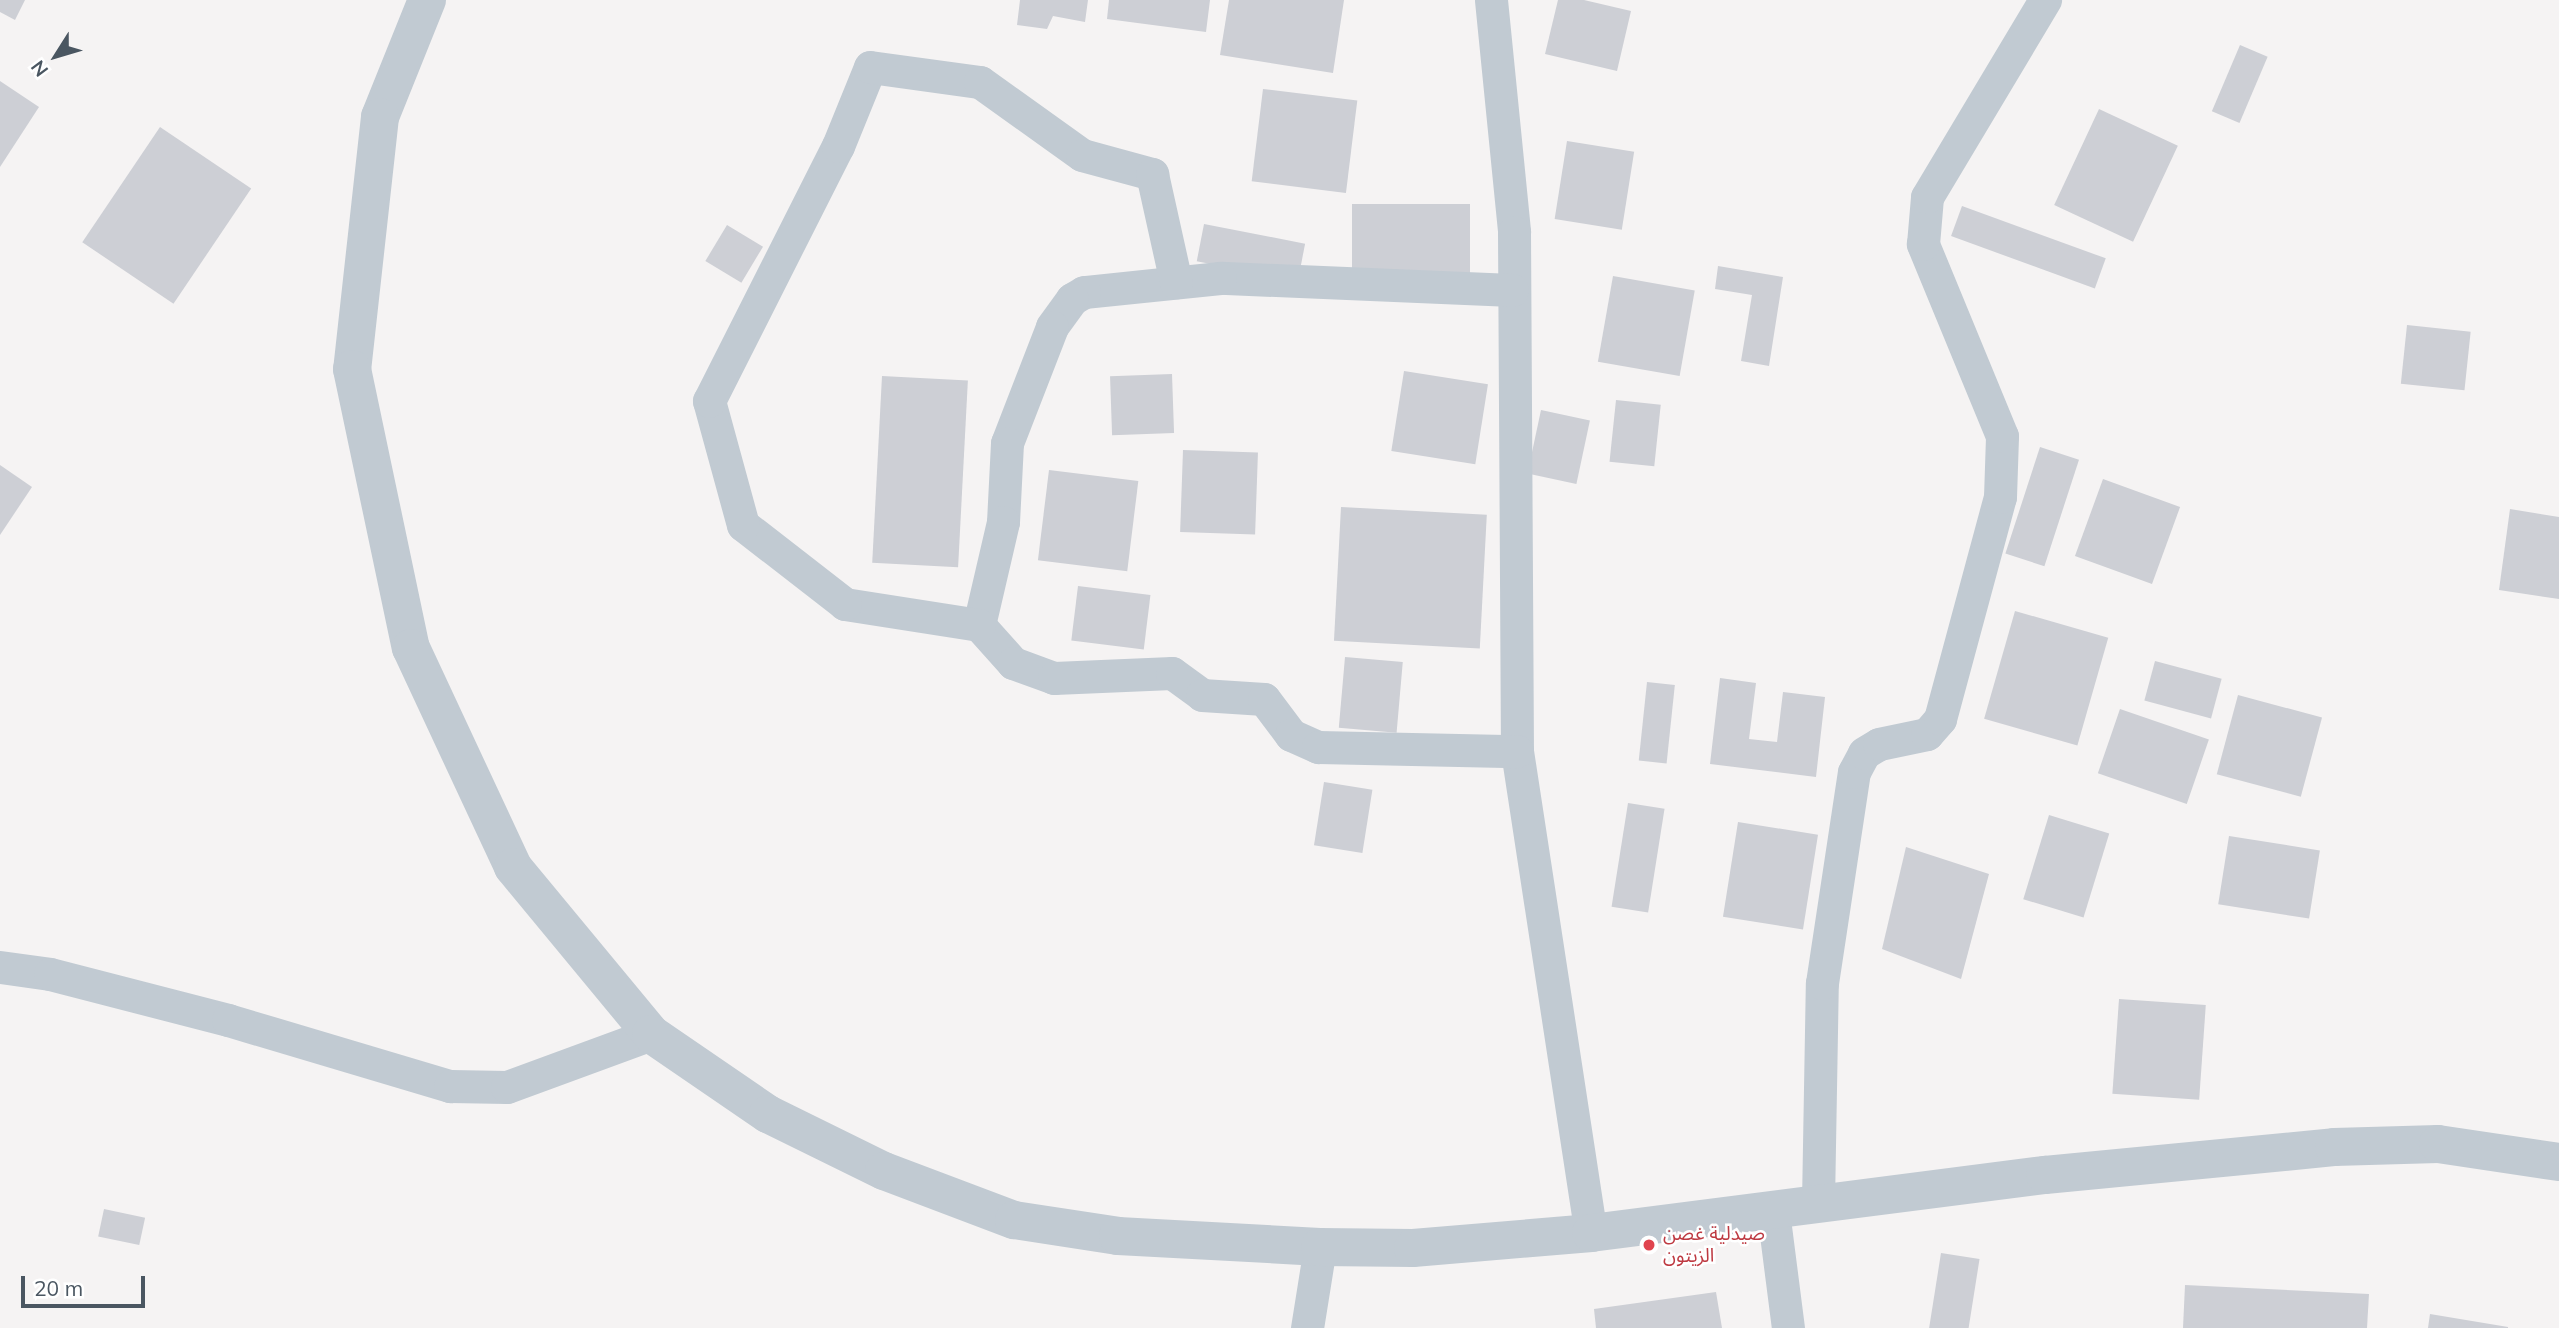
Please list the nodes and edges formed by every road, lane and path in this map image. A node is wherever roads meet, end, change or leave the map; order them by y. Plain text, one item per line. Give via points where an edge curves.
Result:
1 (427, 0) edge
2 (1491, 0) edge
3 (2045, 0) edge
4 (1176, 282) junction
5 (1512, 290) junction
6 (979, 625) junction
7 (1517, 751) junction
8 (0, 967) edge
9 (651, 1034) junction
10 (2559, 1162) edge
11 (1818, 1203) junction
12 (1773, 1211) junction
13 (1591, 1233) junction
14 (1320, 1247) junction
15 (1307, 1328) edge
16 (1788, 1328) edge

1 - 9 street via 380,117 352,369 411,648 513,867
2 - 5 street via 1514,232
3 - 11 street via 1927,197 1923,244 2003,436 2000,498 1940,719 1927,734 1879,744 1864,753 1854,772 1822,983
4 - 5 street via 1220,278
4 - 6 street via 1084,292 1072,299 1052,327 1007,443 1003,522
4 - 6 street via 1152,174 1082,155 980,82 870,67 838,146 709,401 743,526 845,604
5 - 7 street
6 - 7 street via 1013,663 1054,678 1171,673 1202,695 1264,699 1291,735 1318,747
7 - 13 street
8 - 9 street via 50,974 228,1020 450,1086 507,1087
9 - 14 street via 768,1114 884,1171 1014,1220 1118,1236
10 - 11 street via 2438,1144 2334,1147
11 - 12 street
12 - 13 street
12 - 16 street
13 - 14 street via 1413,1248
14 - 15 street

